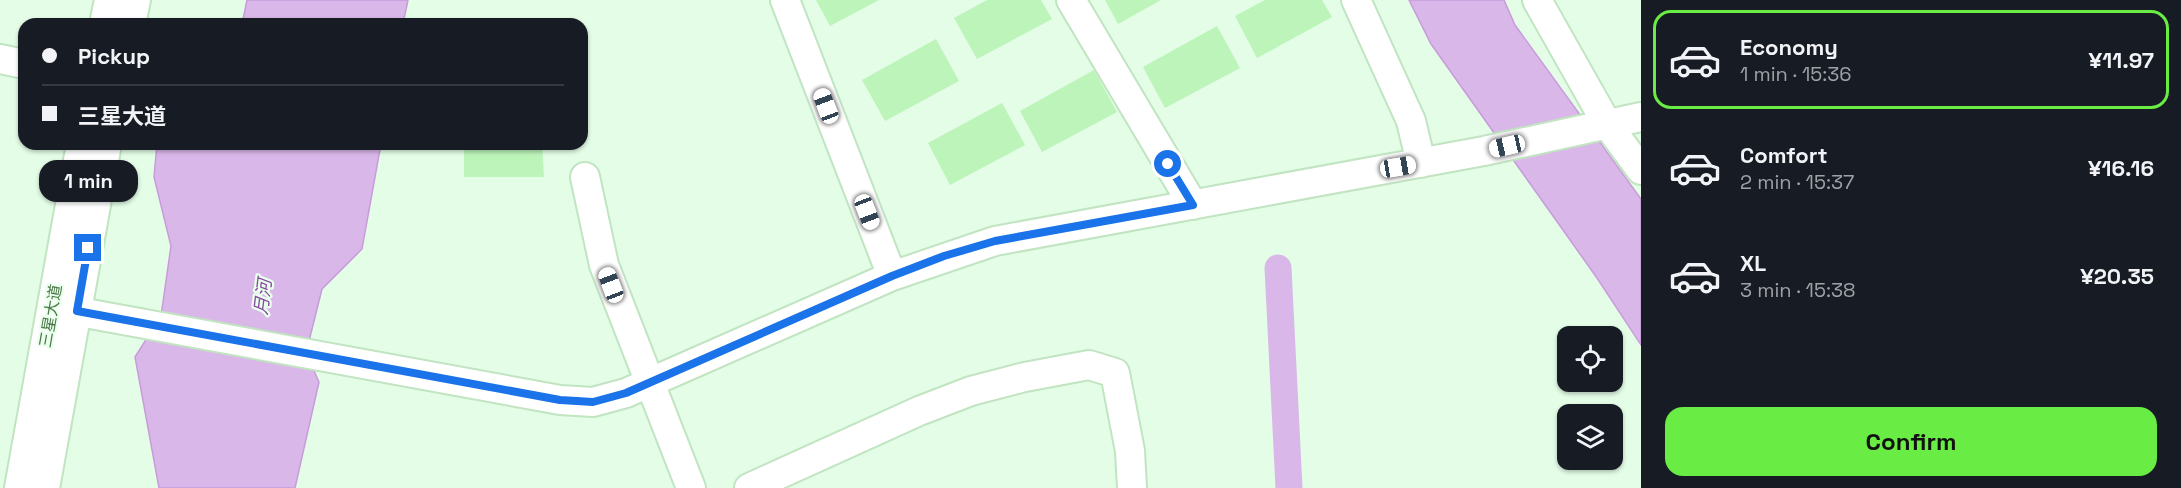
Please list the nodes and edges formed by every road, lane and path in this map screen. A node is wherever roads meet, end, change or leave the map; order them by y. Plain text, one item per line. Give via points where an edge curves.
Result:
1 (109, 0) edge
2 (136, 0) edge
3 (785, 0) edge
4 (1071, 0) edge
5 (1356, 0) edge
6 (1537, 0) edge
7 (105, 18) edge
8 (132, 18) edge
9 (0, 59) edge
10 (18, 63) edge
11 (1641, 117) edge
12 (1602, 125) junction
13 (80, 150) edge
14 (105, 150) edge
15 (1421, 163) junction
16 (1641, 170) edge
17 (585, 177) dead end
18 (1193, 205) junction
19 (892, 276) junction
20 (64, 309) junction
21 (649, 383) junction
22 (19, 488) edge
23 (45, 488) edge
24 (691, 488) edge
25 (749, 488) edge
26 (1132, 488) edge

1 - 7 street
2 - 8 street
3 - 19 street
4 - 18 street
5 - 15 street via 1411,121
6 - 12 street
9 - 10 street
11 - 12 street
12 - 15 street
12 - 16 street
13 - 20 street, 三星大道
14 - 20 street, 三星大道
15 - 18 street
17 - 21 street via 604,265
18 - 19 street via 995,241
19 - 21 street
20 - 21 street via 560,400 593,402
20 - 22 street, 三星大道
20 - 23 street, 三星大道
21 - 24 street
25 - 26 street via 971,391 1024,376 1089,365 1115,373 1130,451

